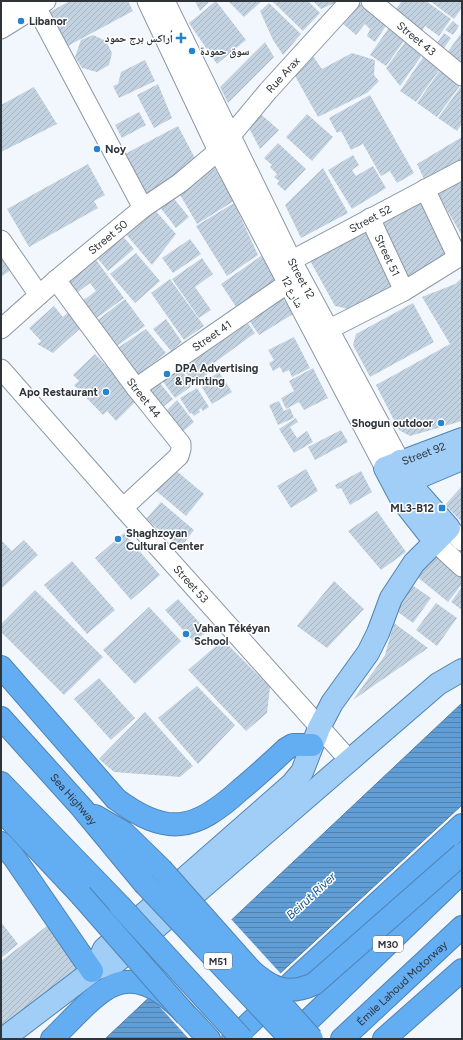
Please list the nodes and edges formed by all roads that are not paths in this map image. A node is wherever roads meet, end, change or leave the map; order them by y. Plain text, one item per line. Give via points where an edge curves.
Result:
1 (147, 1) edge
2 (165, 1) edge
3 (350, 1) edge
4 (371, 1) edge
5 (35, 3) edge
6 (2, 21) edge
7 (462, 76) edge
8 (231, 136) junction
9 (218, 151) junction
10 (462, 170) edge
11 (425, 189) junction
12 (143, 208) junction
13 (370, 218) junction
14 (1, 240) edge
15 (460, 256) edge
16 (286, 270) junction
17 (56, 280) junction
18 (404, 291) junction
19 (39, 295) junction
20 (1, 329) edge
21 (323, 333) junction
22 (3, 373) edge
23 (136, 388) junction
24 (462, 439) edge
25 (462, 459) edge
26 (398, 474) junction
27 (122, 508) junction
28 (449, 537) edge
29 (462, 567) edge
30 (1, 667) edge
31 (462, 670) edge
32 (1, 718) edge
33 (315, 736) junction
34 (350, 761) junction
35 (1, 783) edge
36 (82, 808) junction
37 (1, 810) edge
38 (462, 825) edge
39 (1, 843) edge
40 (462, 854) edge
41 (462, 872) edge
42 (462, 927) edge
43 (248, 968) junction
44 (94, 970) junction
45 (462, 970) edge
46 (186, 1015) junction
47 (3, 1039) edge
48 (52, 1039) edge
49 (202, 1039) edge
50 (209, 1039) edge
51 (234, 1039) edge
52 (242, 1039) edge
53 (290, 1039) edge
54 (312, 1039) edge
55 (342, 1039) edge
56 (384, 1039) edge

1 - 9 street, شارع 12
2 - 8 street, Street 12
3 - 8 street, Rue Arax via 268,91
4 - 7 street, Street 43
5 - 6 street
5 - 12 street
8 - 9 street, Rue Arax
8 - 16 street, Street 12
9 - 12 street, Street 50 via 180,183
9 - 16 street, شارع 12
10 - 11 street, Street 52
11 - 13 street, Street 52
11 - 15 street
12 - 17 street, Street 50
13 - 16 street, Street 52
13 - 18 street, Street 51
14 - 19 street
15 - 18 street
16 - 21 street, Street 12
16 - 23 street, Street 41
17 - 19 street, Street 50
17 - 23 street, Street 44
18 - 21 street
19 - 20 street, Street 50
21 - 26 street, Street 12
22 - 27 street, Street 53
23 - 27 street, Street 44 via 181,444 181,450 179,456
24 - 26 main road, Street 92
25 - 26 main road, Street 92
26 - 28 main road, Street 12 via 418,493
27 - 33 street, Street 53
28 - 29 street
28 - 33 main road via 414,563 394,593 368,654 332,703
30 - 33 highway via 107,790 127,807 152,821 165,824 193,823 205,818 220,808 286,749
31 - 34 main road via 438,684
32 - 36 highway, Sea Highway / M51
33 - 34 street, Street 53
33 - 44 main road via 302,772 292,784 104,950
34 - 44 main road via 116,962
35 - 52 highway, bridge via 120,906
36 - 43 highway, bridge via 124,832 161,869
36 - 53 highway, Sea Highway / M51, bridge via 144,883
37 - 46 highway, bridge via 81,895
38 - 51 highway
39 - 44 highway
40 - 43 highway, bridge via 314,984 297,990 283,990 266,983
41 - 53 highway, M30
42 - 55 highway, Émile Lahoud Motorway
43 - 54 highway, bridge
44 - 47 main road
45 - 56 highway
46 - 48 highway, bridge via 157,990 144,983 130,981 114,985 102,992
46 - 49 highway
46 - 50 highway

